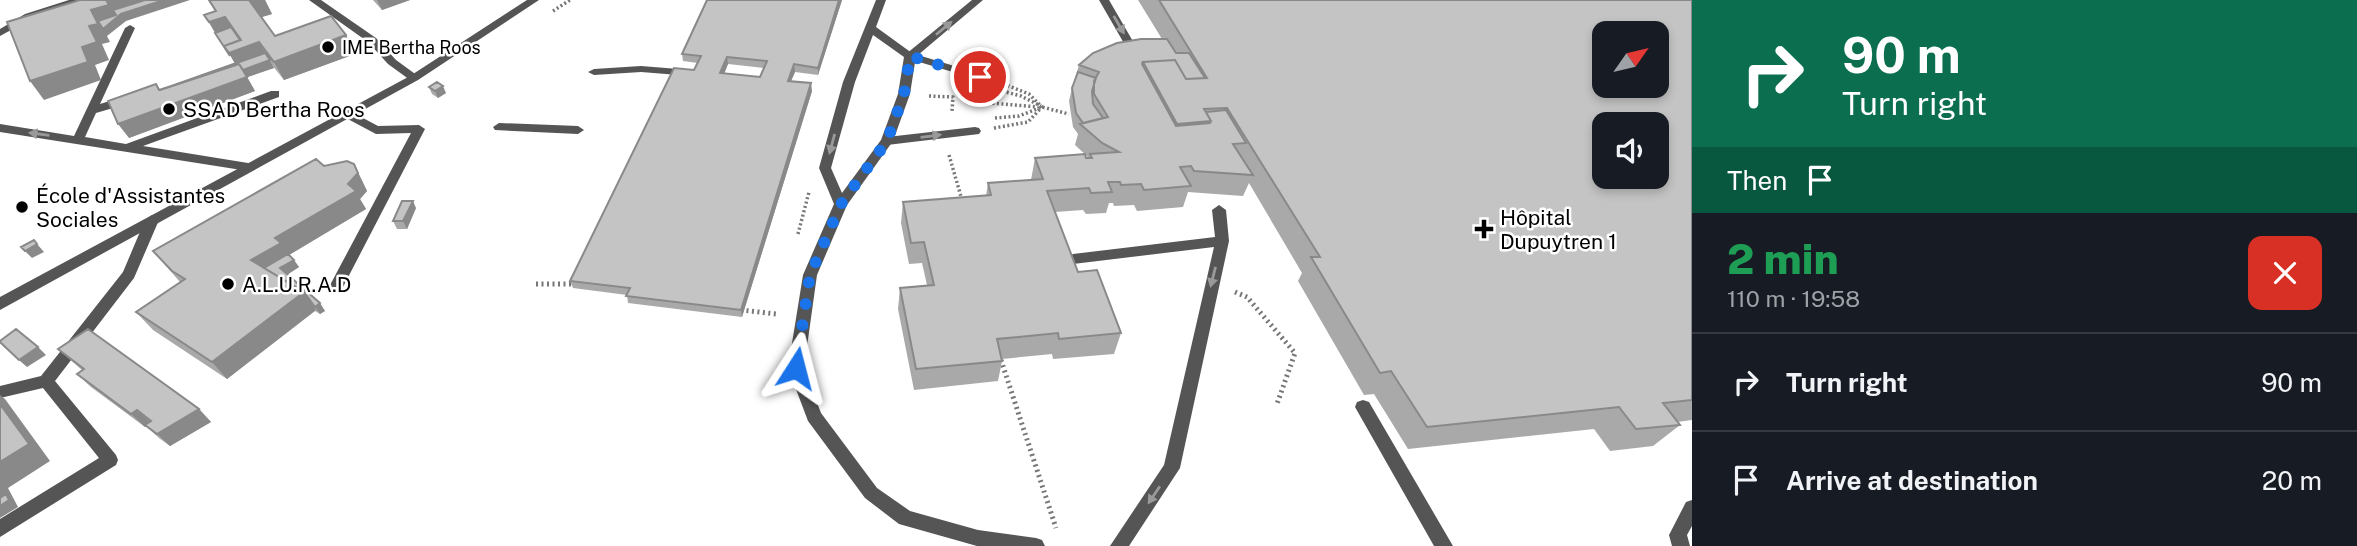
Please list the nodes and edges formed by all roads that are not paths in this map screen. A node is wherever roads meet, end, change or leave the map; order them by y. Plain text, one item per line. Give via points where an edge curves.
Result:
1 (80, 0) edge
2 (314, 0) edge
3 (534, 0) edge
4 (881, 0) edge
5 (978, 0) edge
6 (1104, 0) edge
7 (130, 28) dead end
8 (870, 28) junction
9 (0, 33) edge
10 (1133, 50) edge
11 (910, 56) junction
12 (594, 72) dead end
13 (692, 73) edge
14 (980, 77) road end
15 (414, 78) junction
16 (275, 94) dead end
17 (144, 95) edge
18 (91, 111) junction
19 (348, 114) junction
20 (499, 127) dead end
21 (0, 128) edge
22 (578, 130) dead end
23 (975, 131) road end
24 (78, 140) junction
25 (887, 141) junction
26 (128, 148) junction
27 (248, 167) junction
28 (841, 204) junction
29 (1219, 210) dead end
30 (152, 220) junction
31 (1222, 241) junction
32 (1073, 259) edge
33 (337, 287) dead end
34 (0, 304) edge
35 (46, 381) junction
36 (0, 392) edge
37 (1363, 407) dead end
38 (1692, 508) edge
39 (0, 529) edge
40 (1036, 546) edge
41 (1119, 546) edge
42 (1444, 546) edge
43 (1681, 546) edge

1 - 9 street via 29,16
2 - 15 street via 372,40
3 - 15 street
4 - 8 street
11 -> 5 street
6 -> 10 street
7 - 18 street
8 - 11 street
8 -> 28 street via 825,168
11 - 14 street
11 - 25 street via 904,94
12 - 13 street
15 - 19 street
16 - 26 street
17 - 18 street
18 - 24 street
19 - 27 street
19 - 33 street via 376,130 419,129
20 - 22 street
24 -> 21 street
25 -> 23 street
24 - 26 street
25 - 28 street
26 - 27 street
27 - 30 street
28 - 40 street via 810,275 796,368 814,416 872,493 905,518 978,538
29 - 31 street
30 - 34 street
30 - 35 street via 130,274
31 - 32 street
31 -> 41 street via 1172,468
35 - 36 street
35 - 39 street via 110,460
37 - 42 street
38 - 43 street via 1678,535

